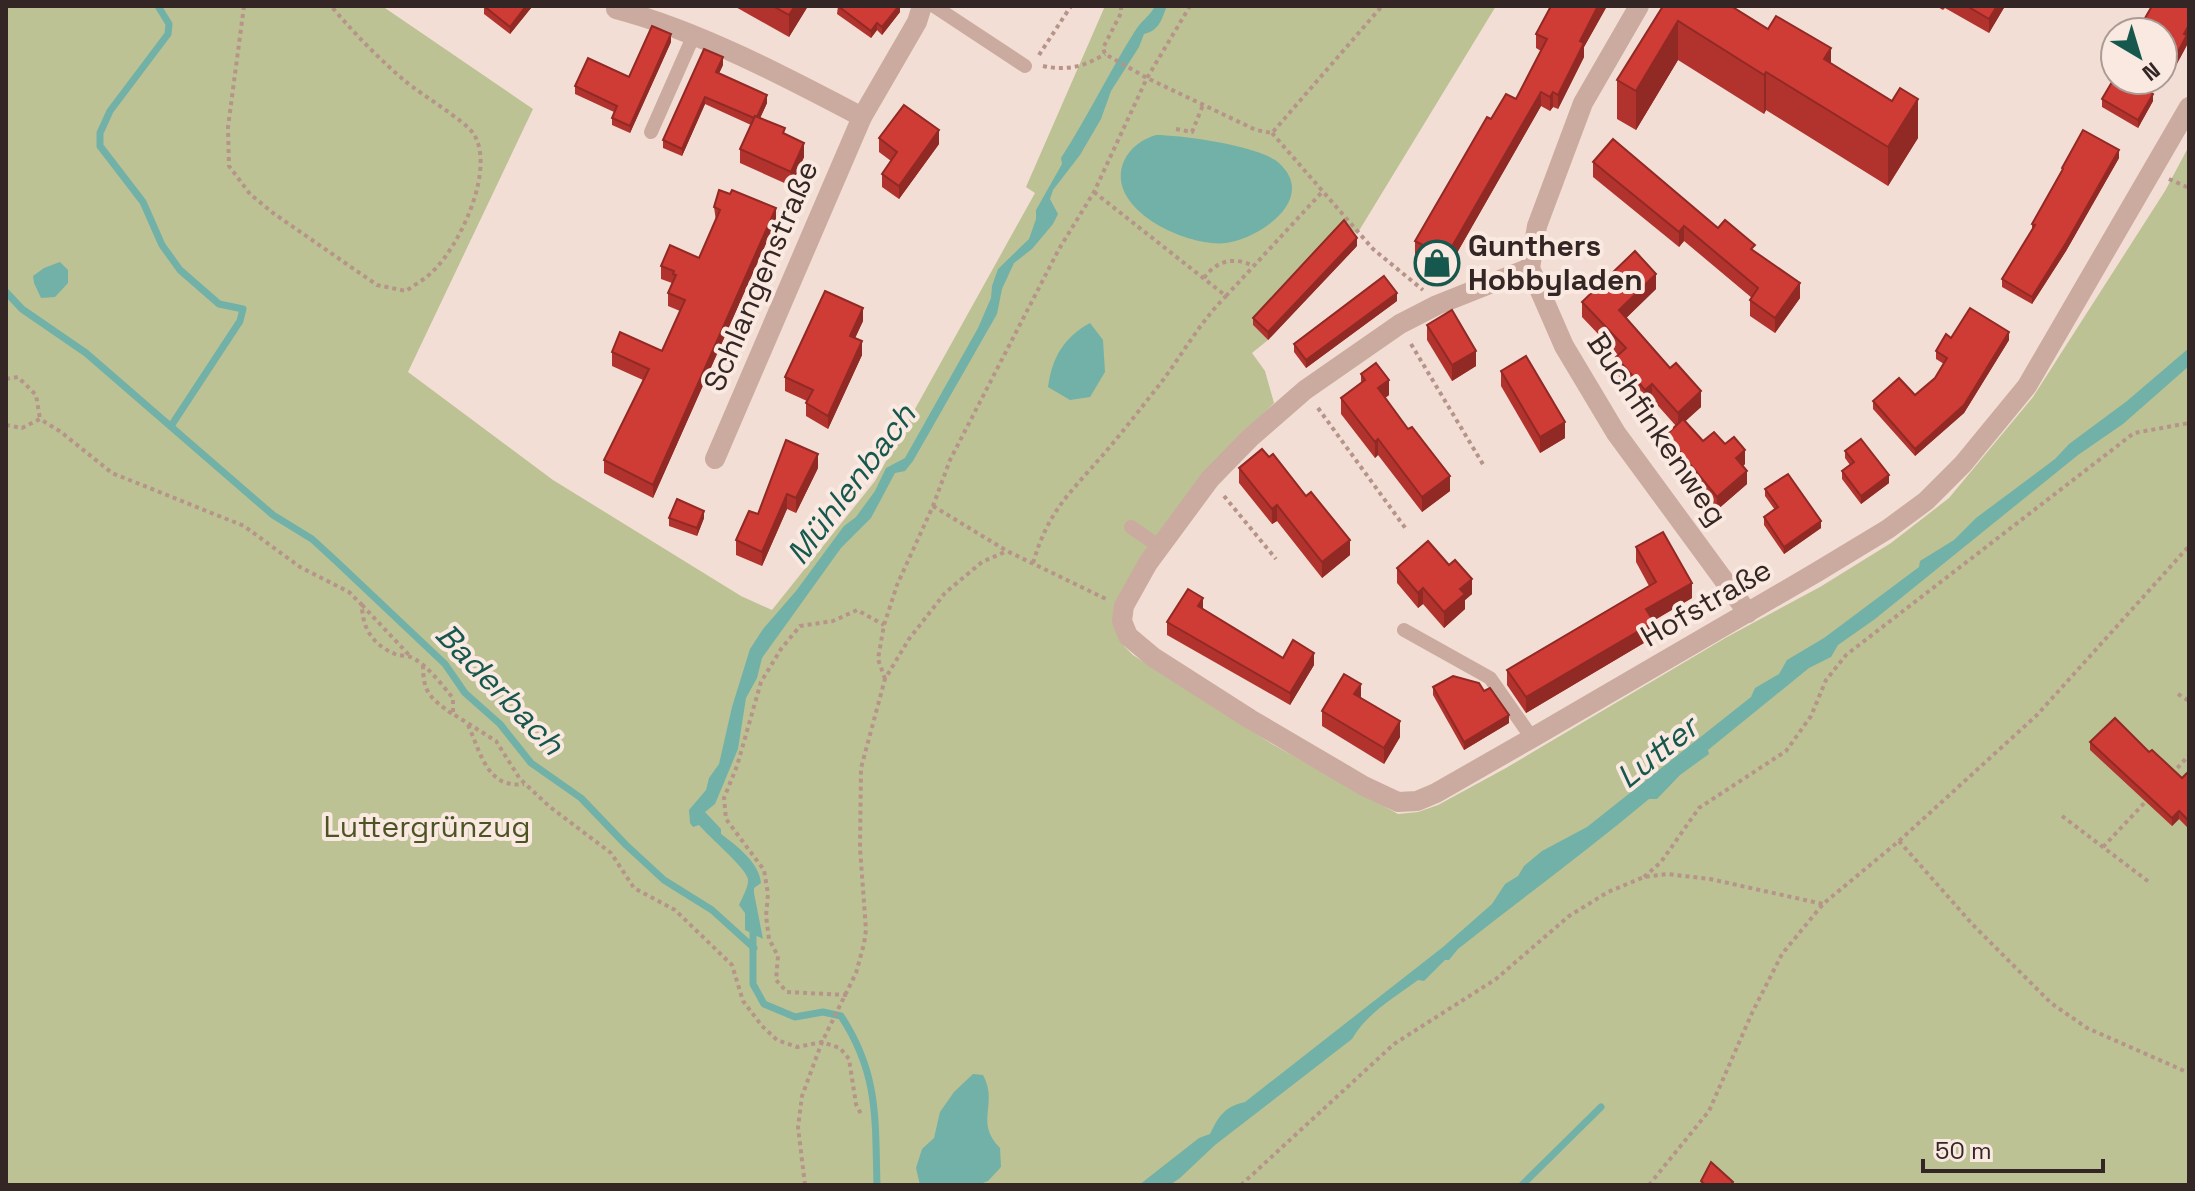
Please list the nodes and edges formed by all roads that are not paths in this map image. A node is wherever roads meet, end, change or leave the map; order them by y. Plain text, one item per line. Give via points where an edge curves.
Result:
1 (922, 6) edge
2 (934, 6) edge
3 (1639, 6) edge
4 (616, 9) dead end
5 (693, 37) junction
6 (1025, 66) road end
7 (2189, 107) edge
8 (862, 117) junction
9 (651, 132) dead end
10 (1530, 268) junction
11 (715, 459) dead end
12 (1131, 527) dead end
13 (1160, 547) junction
14 (1748, 613) junction
15 (1404, 630) dead end
16 (1532, 738) junction

1 - 8 street, Schlangenstraße
2 - 6 lane
3 - 10 street via 1583,103 1537,226
4 - 5 street
5 - 8 street
5 - 9 lane
7 - 14 street, Hofstraße via 2027,386 1963,464 1888,529
8 - 11 street, Schlangenstraße
10 - 13 street via 1400,324 1305,390 1210,479
10 - 14 street, Buchfinkenweg via 1564,346 1616,433
12 - 13 lane
13 - 16 street, Hofstraße via 1124,606 1128,636 1153,657 1364,786 1398,802 1417,801
14 - 16 street, Hofstraße
15 - 16 lane via 1490,678

